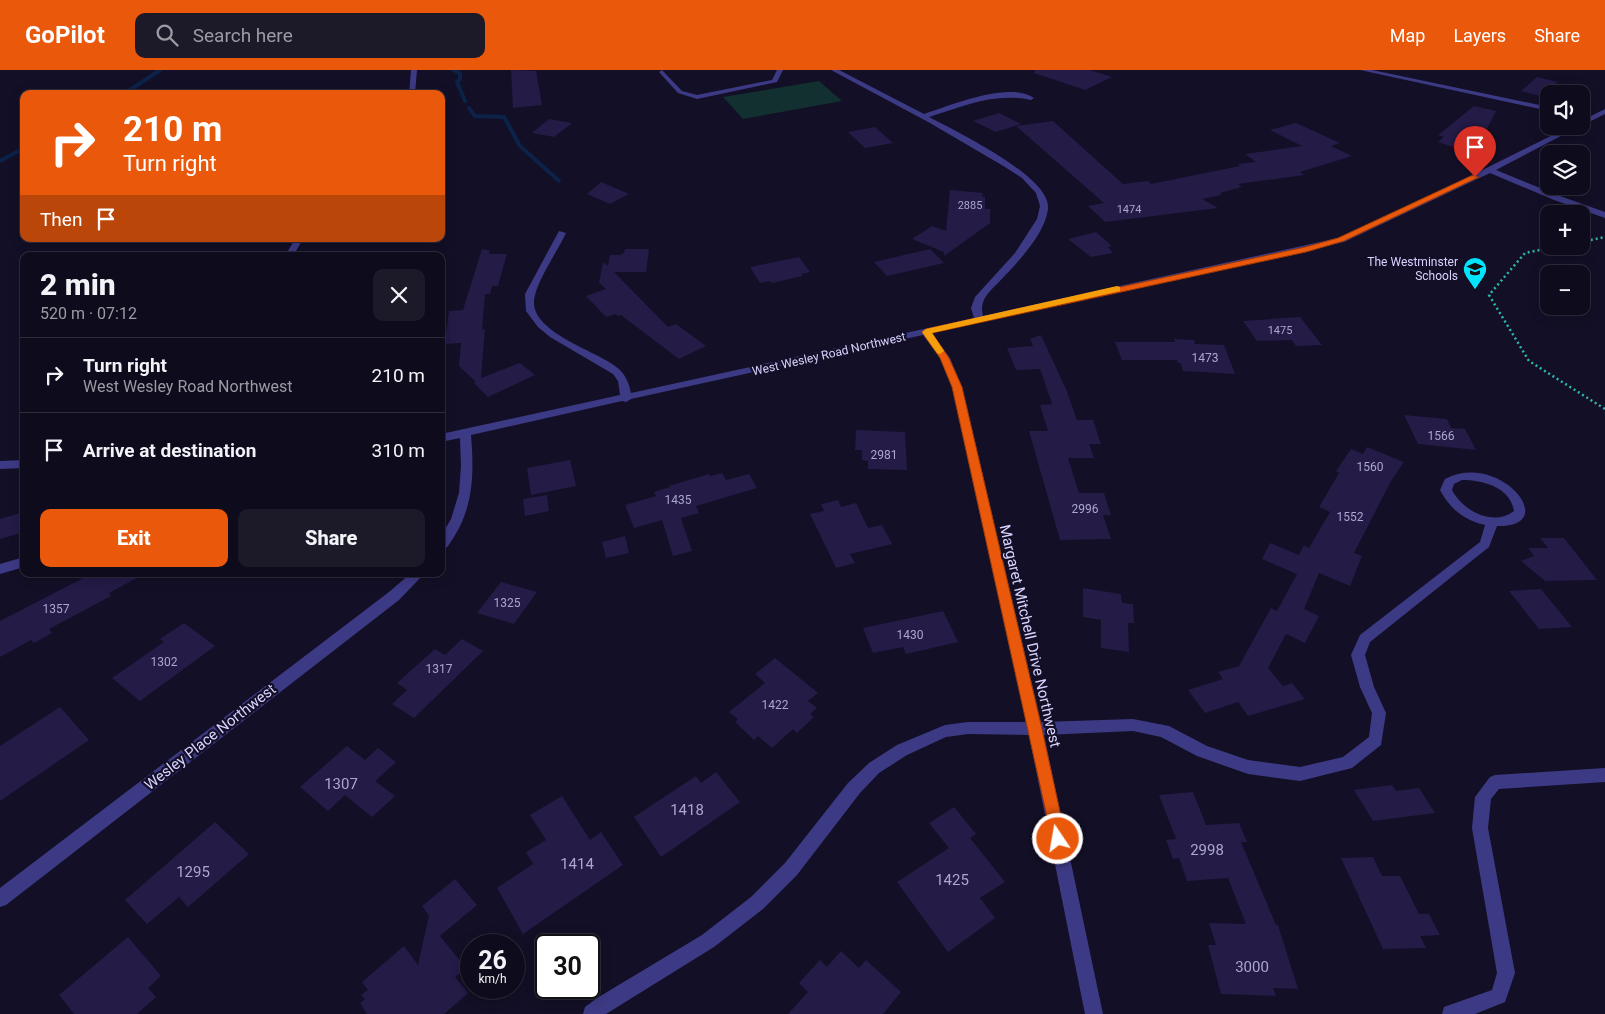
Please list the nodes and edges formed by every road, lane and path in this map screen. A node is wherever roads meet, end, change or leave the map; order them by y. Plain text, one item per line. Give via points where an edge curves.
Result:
1 (414, 70) edge
2 (780, 70) edge
3 (834, 70) edge
4 (1364, 70) edge
5 (662, 72) dead end
6 (412, 90) edge
7 (1030, 98) dead end
8 (1540, 107) edge
9 (1605, 111) edge
10 (924, 116) junction
11 (1591, 119) edge
12 (1559, 135) edge
13 (1490, 170) junction
14 (1605, 214) edge
15 (562, 233) dead end
16 (1605, 237) edge
17 (1590, 240) edge
18 (1540, 250) edge
19 (978, 320) junction
20 (926, 332) junction
21 (626, 399) junction
22 (1605, 409) edge
23 (465, 434) junction
24 (445, 437) edge
25 (20, 464) edge
26 (0, 465) edge
27 (1492, 522) junction
28 (445, 541) edge
29 (20, 563) edge
30 (0, 570) edge
31 (415, 577) edge
32 (1035, 729) junction
33 (1605, 775) edge
34 (0, 899) edge
35 (592, 1014) edge
36 (1094, 1014) edge
37 (1450, 1014) edge

1 - 6 street
2 - 5 street via 775,81 698,97 680,92
3 - 10 street
4 - 8 street
7 - 10 street via 999,94
9 - 11 street
10 - 19 street via 1020,173 1034,184 1042,197 1044,210 1038,226 980,297 976,308
12 - 13 street, West Wesley Road Northwest
13 - 14 street
13 - 19 street, West Wesley Road Northwest via 1341,240
15 - 21 street via 528,303 532,312 558,337 616,371 625,384
16 - 17 path
18 - 22 path via 1525,253 1488,295 1529,361
19 - 20 street, West Wesley Road Northwest
20 - 21 street, West Wesley Road Northwest
20 - 32 street, Margaret Mitchell Drive Northwest via 945,358 957,387
21 - 23 street, West Wesley Road Northwest
23 - 24 street, West Wesley Road Northwest
23 - 28 street via 469,474 466,500
25 - 26 street
27 - 27 street via 1509,521 1520,513 1520,506 1512,494 1498,484 1478,477 1460,476 1449,482 1446,490 1458,507
27 - 32 street via 1485,544 1365,639 1358,656 1379,713 1376,740 1347,764 1300,774 1248,767 1202,751 1164,731 1133,725
29 - 30 street
31 - 34 street, Wesley Place Northwest
32 - 35 street via 944,731 902,750 874,768 854,788 791,869 756,904 708,941 603,1004
32 - 36 street, Margaret Mitchell Drive Northwest
33 - 37 street via 1495,782 1483,797 1480,828 1506,973 1499,996

